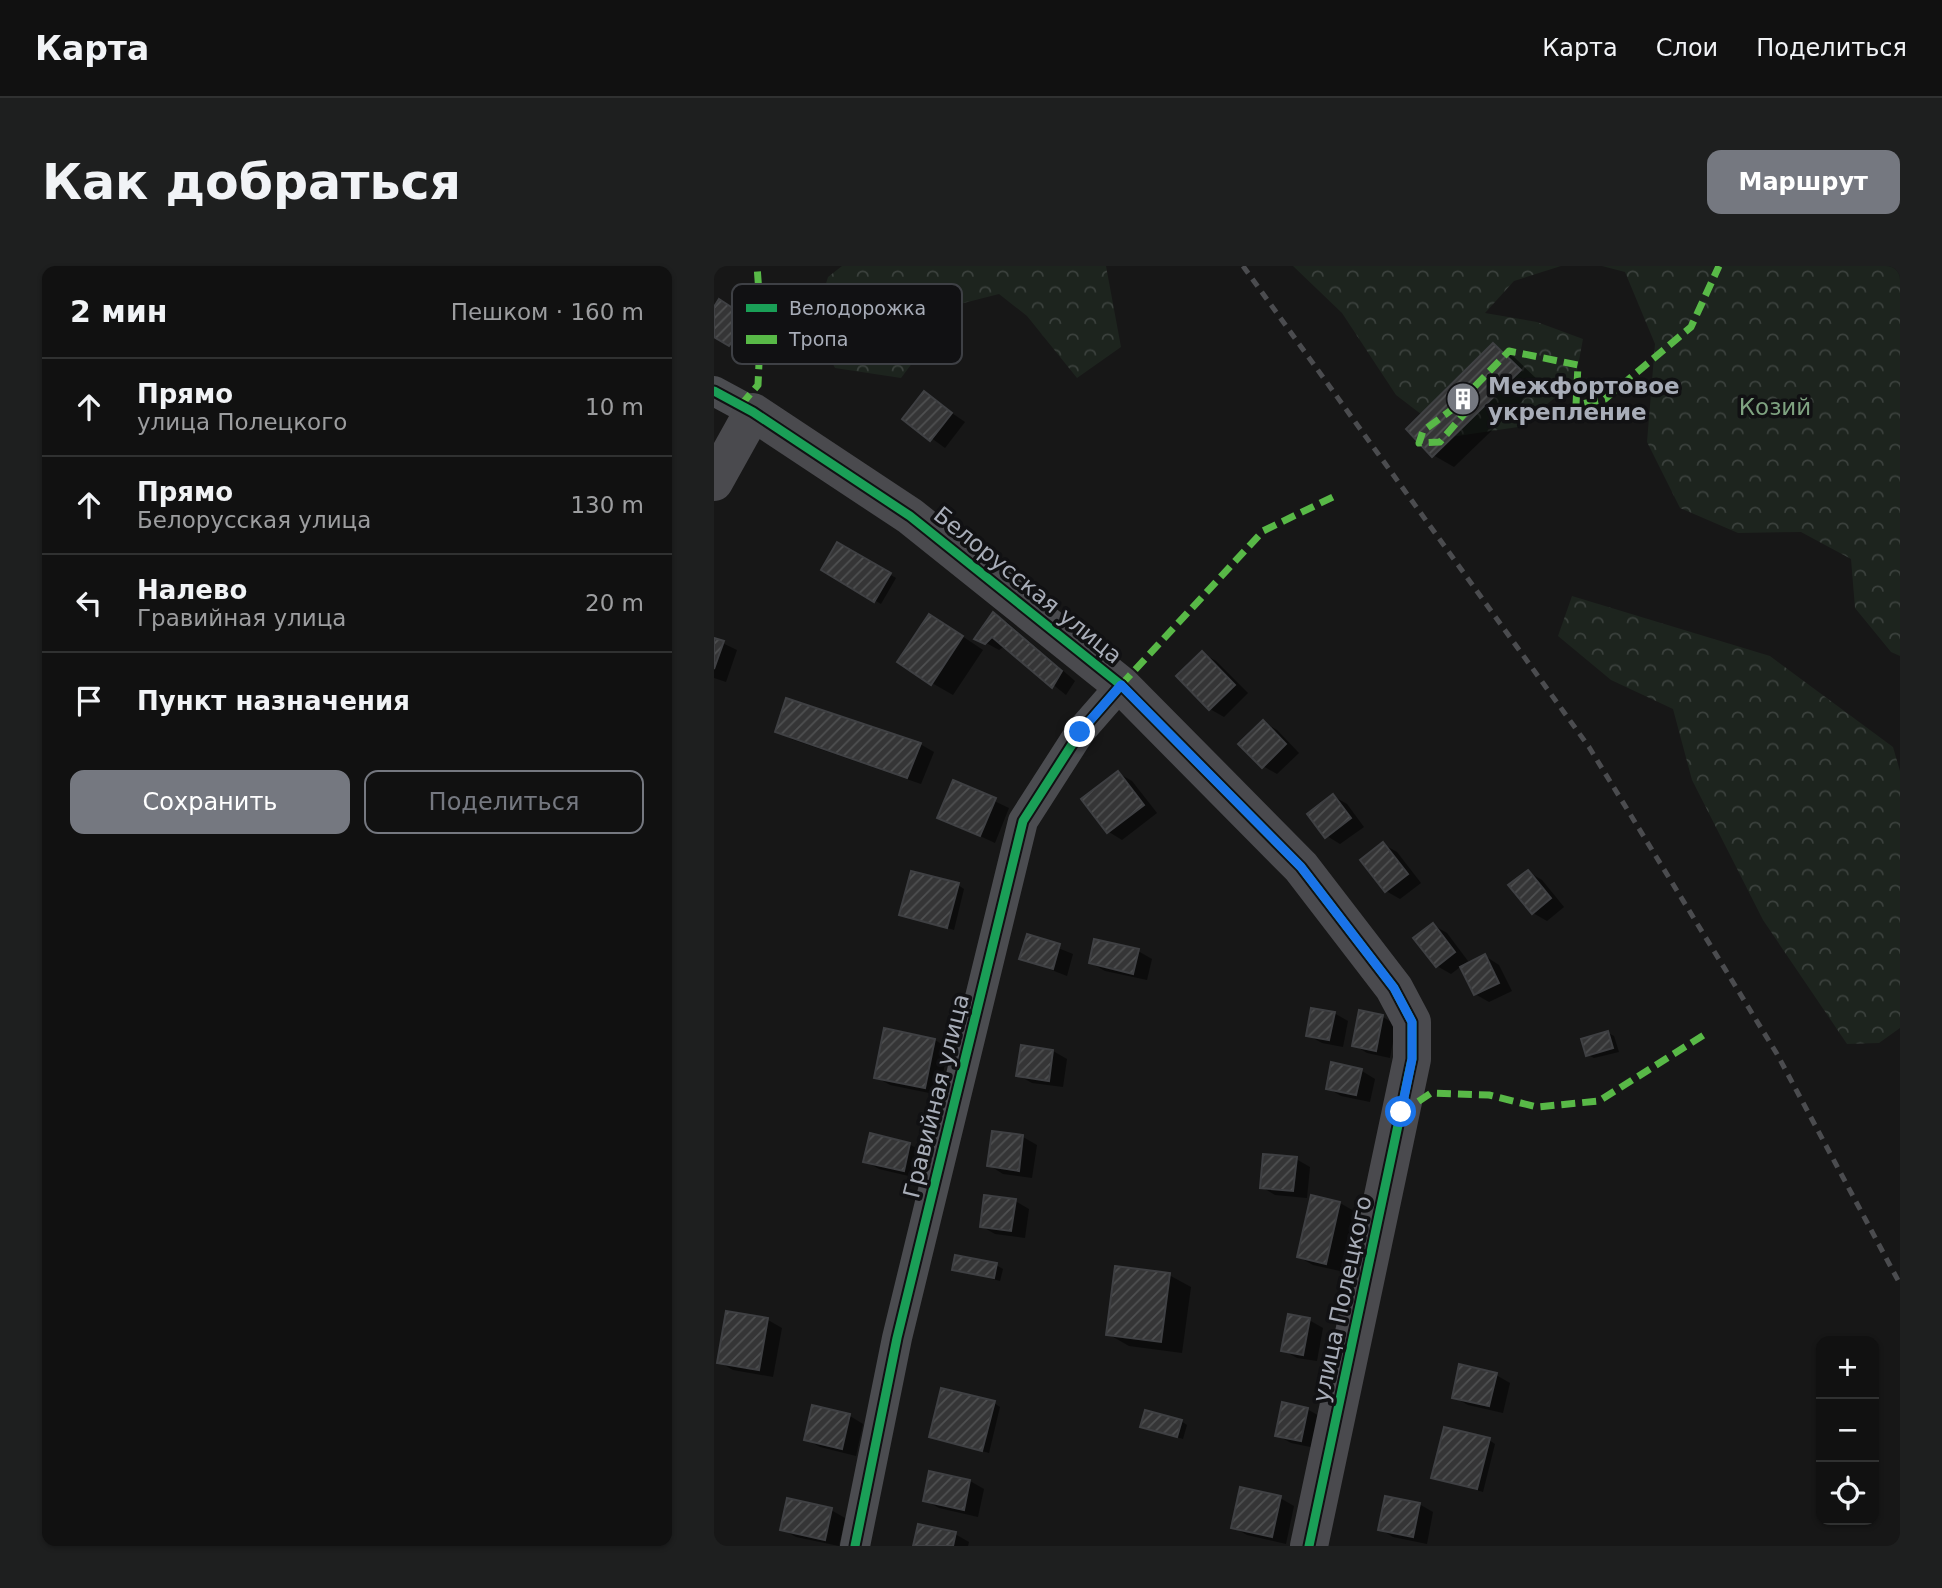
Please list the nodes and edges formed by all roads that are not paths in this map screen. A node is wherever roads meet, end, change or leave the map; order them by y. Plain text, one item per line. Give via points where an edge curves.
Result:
1 (714, 391) edge
2 (753, 412) junction
3 (714, 482) edge
4 (1121, 685) junction
5 (1412, 1059) joint
6 (855, 1546) edge
7 (1309, 1546) edge

1 - 2 street, Белорусская улица
2 - 3 street
2 - 4 street, Белорусская улица via 910,516
4 - 5 street, Белорусская улица via 1301,867 1394,988 1412,1022
4 - 6 street, Гравийная улица via 1080,732 1023,821 897,1338
5 - 7 street, улица Полецкого

